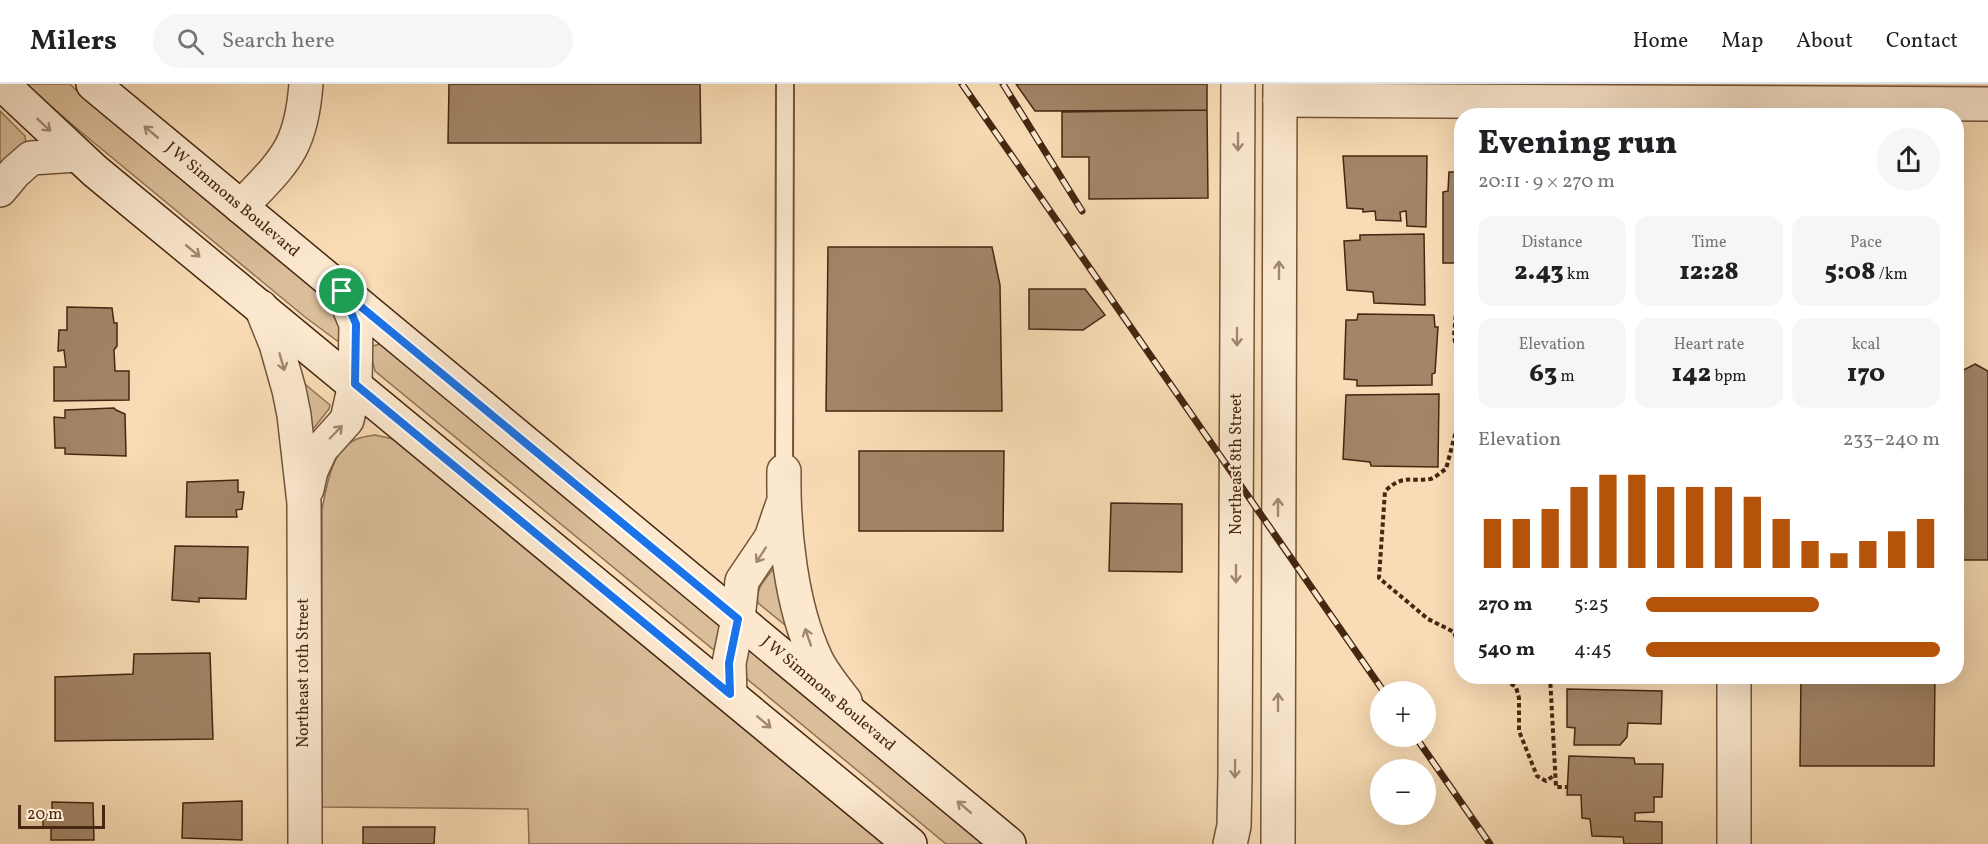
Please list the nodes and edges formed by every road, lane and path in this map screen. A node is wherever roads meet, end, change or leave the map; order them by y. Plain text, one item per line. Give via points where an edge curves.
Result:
1 (2, 84) edge
2 (93, 84) edge
3 (306, 84) edge
4 (785, 84) edge
5 (1238, 84) edge
6 (1280, 92) edge
7 (1734, 100) edge
8 (1988, 104) edge
9 (77, 155) junction
10 (0, 190) edge
11 (241, 207) junction
12 (342, 291) junction
13 (261, 308) junction
14 (355, 384) junction
15 (1454, 439) edge
16 (784, 486) junction
17 (304, 502) junction
18 (738, 619) junction
19 (1454, 632) edge
20 (1512, 684) edge
21 (1550, 684) edge
22 (1734, 684) edge
23 (730, 694) junction
24 (861, 722) junction
25 (1556, 775) junction
26 (1568, 787) dead end
27 (305, 844) edge
28 (910, 844) edge
29 (1009, 844) edge
30 (1230, 844) edge
31 (1278, 844) edge
32 (1734, 844) edge

1 -> 9 street
11 -> 2 street, J W Simmons Boulevard
3 - 11 street via 303,117 294,145
4 - 16 lane
5 -> 30 street, Northeast 8th Street via 1236,763
6 - 7 street
31 -> 6 street
7 - 8 street
9 - 10 street via 31,158
9 -> 13 street
11 - 12 street, J W Simmons Boulevard
12 - 14 street, Northeast 10th Street via 356,324
12 - 18 street, J W Simmons Boulevard
13 - 14 street
13 -> 17 street, Northeast 10th Street via 289,390
17 -> 14 street, Northeast 10th Street via 315,459 347,420
14 - 23 street
15 - 19 path via 1446,469 1432,478 1395,481 1385,491 1379,578 1428,619
16 -> 18 street via 777,525 742,581
24 -> 16 street via 826,675 808,640 794,581
17 - 27 street, Northeast 10th Street
18 - 23 street via 729,663
18 - 24 street, J W Simmons Boulevard
20 - 25 path via 1519,698 1519,731 1537,776 1546,781
21 - 25 path
22 - 32 street
23 -> 28 street
29 -> 24 street, J W Simmons Boulevard
25 - 26 path via 1556,787

